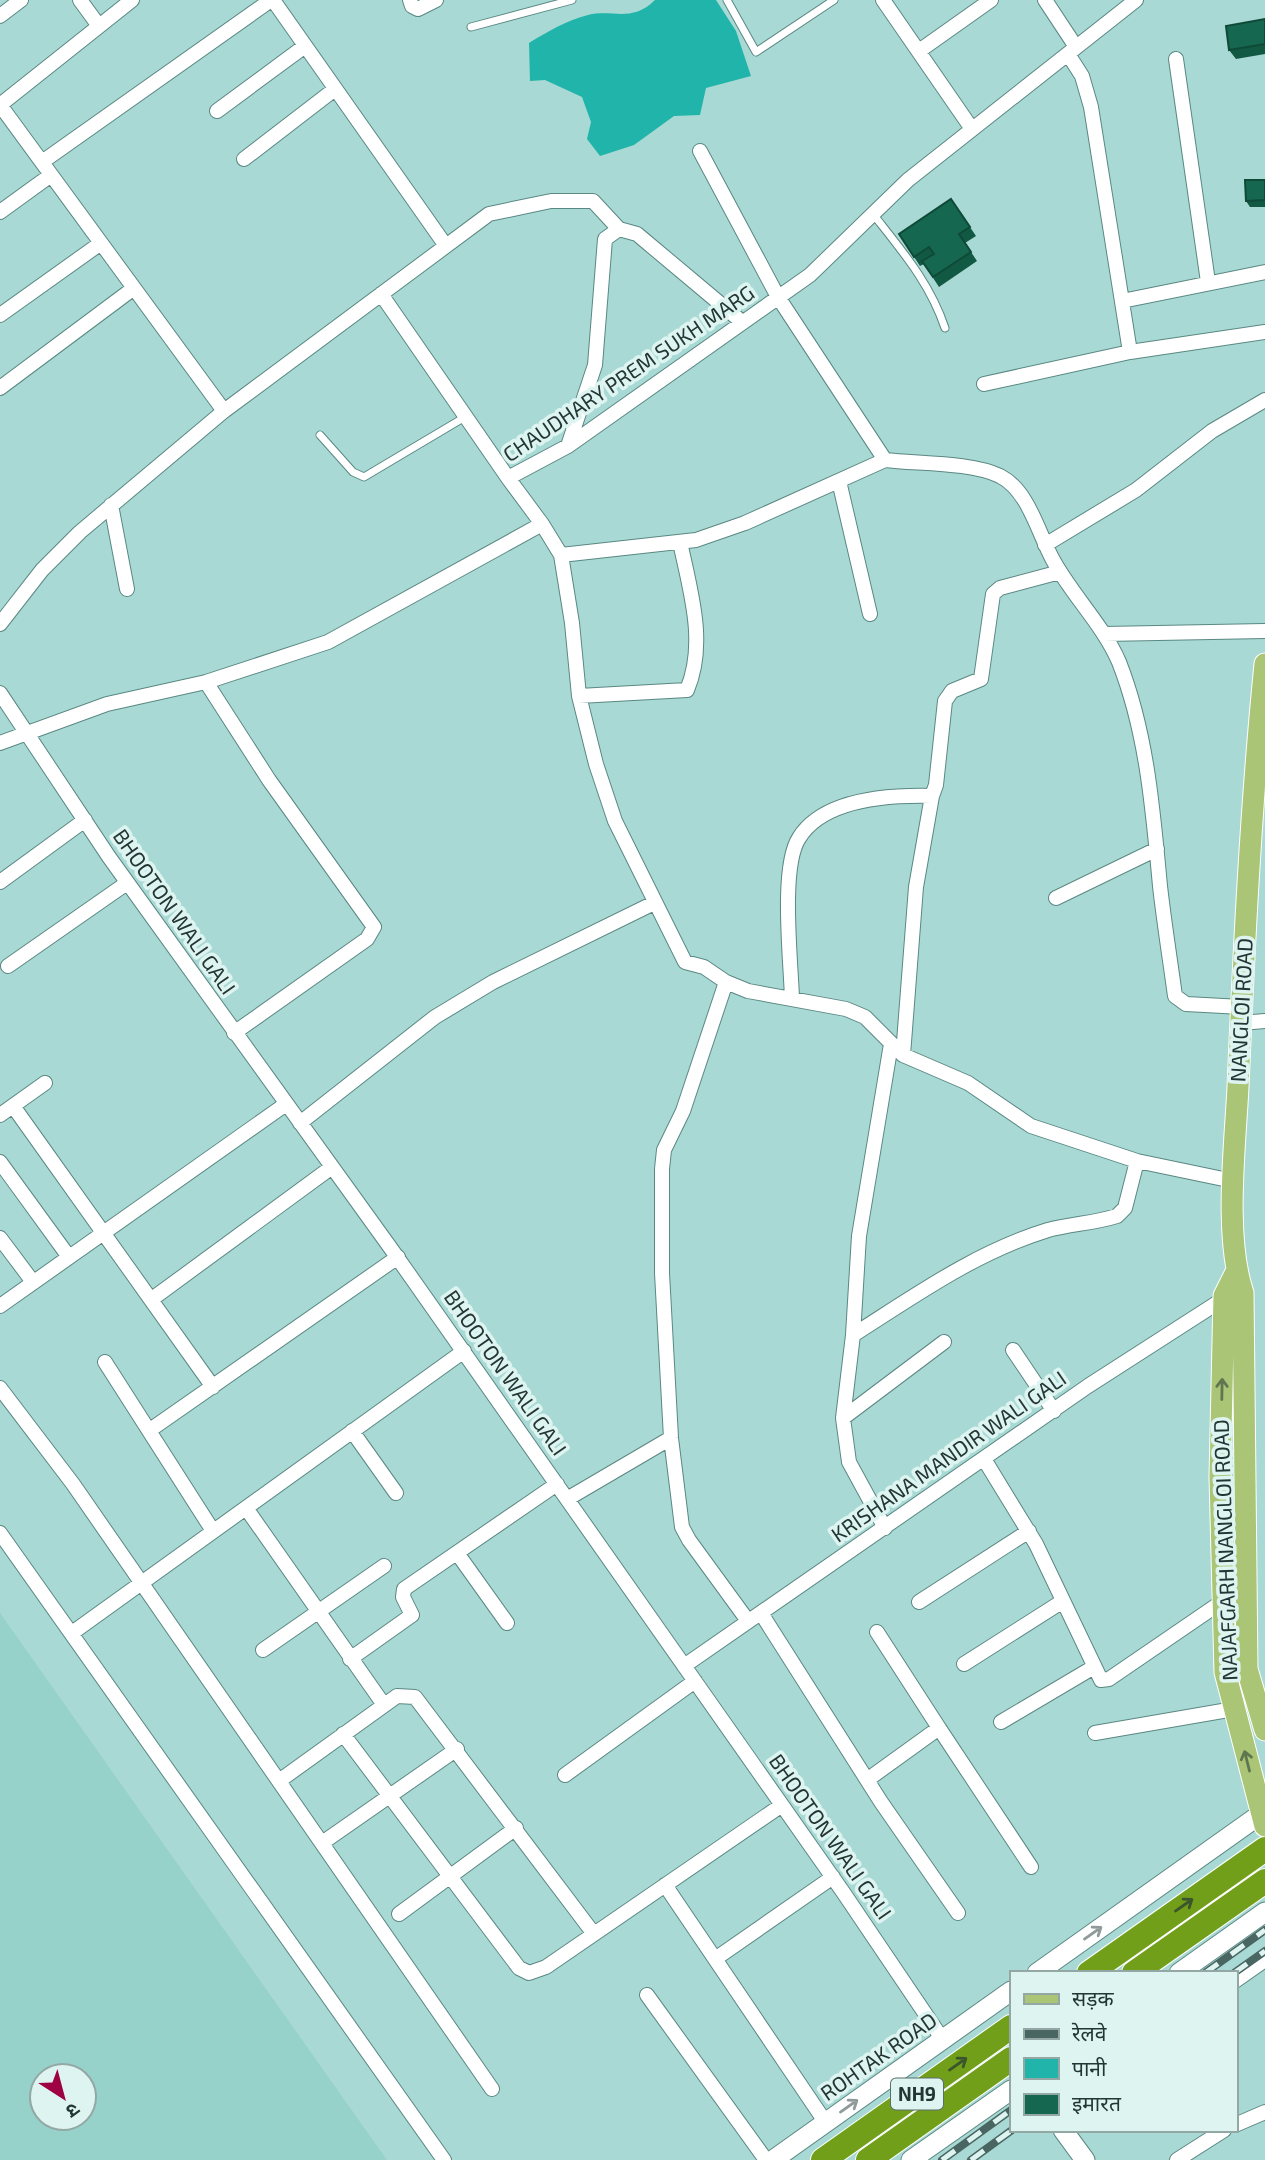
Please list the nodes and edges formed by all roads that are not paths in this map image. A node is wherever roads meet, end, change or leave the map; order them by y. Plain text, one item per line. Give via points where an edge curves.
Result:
1 (21, 0) edge
2 (80, 0) edge
3 (132, 0) edge
4 (272, 0) edge
5 (410, 0) edge
6 (436, 0) edge
7 (572, 0) edge
8 (727, 0) edge
9 (834, 0) edge
10 (883, 0) edge
11 (991, 0) edge
12 (1045, 0) edge
13 (1136, 0) edge
14 (0, 16) edge
15 (99, 26) junction
16 (471, 27) dead end
17 (305, 46) junction
18 (919, 51) junction
19 (1072, 51) junction
20 (1176, 60) dead end
21 (335, 89) junction
22 (0, 105) edge
23 (217, 111) dead end
24 (972, 129) junction
25 (700, 150) dead end
26 (244, 159) dead end
27 (42, 162) junction
28 (51, 175) junction
29 (0, 212) edge
30 (873, 214) junction
31 (619, 229) junction
32 (101, 243) junction
33 (446, 246) junction
34 (1265, 272) edge
35 (1208, 282) junction
36 (134, 288) junction
37 (381, 294) junction
38 (778, 297) junction
39 (1122, 301) junction
40 (0, 314) edge
41 (743, 323) junction
42 (945, 328) dead end
43 (1265, 332) edge
44 (1130, 352) junction
45 (984, 384) dead end
46 (0, 388) edge
47 (1265, 400) edge
48 (223, 411) junction
49 (466, 416) junction
50 (320, 435) dead end
51 (568, 446) junction
52 (885, 460) junction
53 (508, 478) junction
54 (839, 481) junction
55 (111, 506) junction
56 (542, 524) junction
57 (680, 542) junction
58 (1045, 545) junction
59 (561, 555) junction
60 (1060, 572) junction
61 (127, 589) dead end
62 (870, 614) dead end
63 (0, 624) edge
64 (1265, 631) edge
65 (1104, 634) junction
66 (1265, 664) edge
67 (206, 682) junction
68 (0, 693) edge
69 (579, 696) junction
70 (29, 733) junction
71 (0, 743) edge
72 (932, 796) junction
73 (85, 820) junction
74 (1157, 849) junction
75 (0, 882) edge
76 (127, 884) junction
77 (1056, 898) dead end
78 (654, 903) junction
79 (8, 966) dead end
80 (726, 982) junction
81 (792, 999) junction
82 (1241, 1015) junction
83 (1265, 1021) edge
84 (234, 1033) junction
85 (891, 1044) junction
86 (903, 1055) junction
87 (45, 1083) dead end
88 (286, 1104) junction
89 (13, 1106) junction
90 (0, 1115) edge
91 (300, 1123) junction
92 (1137, 1161) junction
93 (0, 1162) edge
94 (332, 1167) junction
95 (1233, 1181) junction
96 (104, 1232) junction
97 (0, 1238) edge
98 (69, 1257) junction
99 (398, 1257) junction
100 (33, 1282) junction
101 (1235, 1287) junction
102 (152, 1299) junction
103 (0, 1306) edge
104 (853, 1335) junction
105 (944, 1342) dead end
106 (1013, 1350) dead end
107 (464, 1351) junction
108 (105, 1362) dead end
109 (213, 1387) junction
110 (0, 1388) edge
111 (1054, 1411) junction
112 (844, 1418) junction
113 (150, 1430) junction
114 (352, 1431) junction
115 (671, 1438) junction
116 (984, 1459) junction
117 (557, 1484) junction
118 (396, 1493) dead end
119 (567, 1499) junction
120 (246, 1508) junction
121 (885, 1528) junction
122 (213, 1531) junction
123 (1029, 1531) junction
124 (0, 1533) edge
125 (457, 1553) junction
126 (384, 1566) dead end
127 (140, 1584) junction
128 (1063, 1601) junction
129 (1223, 1601) junction
130 (919, 1602) dead end
131 (318, 1612) junction
132 (755, 1617) junction
133 (507, 1623) dead end
134 (877, 1632) dead end
135 (72, 1633) junction
136 (263, 1650) dead end
137 (349, 1659) junction
138 (964, 1664) dead end
139 (684, 1666) junction
140 (1094, 1667) junction
141 (695, 1681) junction
142 (384, 1705) junction
143 (1234, 1709) junction
144 (1001, 1722) dead end
145 (939, 1728) junction
146 (1265, 1730) edge
147 (1095, 1733) dead end
148 (343, 1734) junction
149 (457, 1749) junction
150 (565, 1774) dead end
151 (867, 1780) junction
152 (279, 1781) junction
153 (389, 1796) junction
154 (782, 1805) junction
155 (1264, 1817) edge
156 (516, 1828) junction
157 (322, 1843) junction
158 (1265, 1849) edge
159 (1031, 1867) dead end
160 (450, 1877) junction
161 (833, 1877) junction
162 (1265, 1881) edge
163 (665, 1885) junction
164 (1265, 1912) edge
165 (958, 1913) dead end
166 (399, 1914) dead end
167 (594, 1934) junction
168 (715, 1959) junction
169 (1265, 1960) edge
170 (1040, 1971) edge
171 (1091, 1971) edge
172 (1138, 1971) edge
173 (1182, 1971) edge
174 (1237, 1980) edge
175 (1010, 1992) edge
176 (647, 1996) dead end
177 (1010, 2028) edge
178 (943, 2040) junction
179 (1010, 2060) edge
180 (492, 2089) dead end
181 (1010, 2091) edge
182 (1265, 2112) edge
183 (826, 2123) junction
184 (1237, 2123) edge
185 (1064, 2132) edge
186 (1221, 2132) edge
187 (444, 2160) edge
188 (766, 2160) edge
189 (773, 2160) edge
190 (822, 2160) edge
191 (868, 2160) edge
192 (911, 2160) edge
193 (1085, 2160) edge
194 (1177, 2160) edge

1 - 14 street
2 - 15 street
3 - 15 street
4 - 17 street
4 - 27 street
5 - 6 street via 418,9
7 - 16 lane
8 - 9 lane via 756,52
10 - 18 street
11 - 18 street
12 - 19 street
13 - 19 street, CHAUDHARY PREM SUKH MARG
15 - 22 street
17 - 21 street
17 - 23 street
18 - 24 street
19 - 24 street, CHAUDHARY PREM SUKH MARG
19 - 39 street via 1091,107
20 - 35 street
21 - 26 street
21 - 33 street
22 - 27 street
24 - 30 street, CHAUDHARY PREM SUKH MARG
25 - 38 street
27 - 28 street
28 - 29 street
28 - 32 street
30 - 38 street, CHAUDHARY PREM SUKH MARG via 810,275
30 - 42 lane via 923,277
31 - 33 street via 593,201 551,201 489,214
31 - 41 street via 637,234
31 - 51 street via 605,239 602,248 596,365
32 - 36 street
32 - 40 street
33 - 37 street
34 - 35 street
35 - 39 street
36 - 46 street
36 - 48 street
37 - 48 street
37 - 49 street
38 - 41 street, CHAUDHARY PREM SUKH MARG
38 - 52 street
39 - 44 street
41 - 51 street, CHAUDHARY PREM SUKH MARG
43 - 44 street
44 - 45 street
47 - 58 street via 1212,431 1136,490
48 - 55 street
49 - 50 lane via 364,477 352,472
49 - 53 street
51 - 53 street, CHAUDHARY PREM SUKH MARG
52 - 54 street
52 - 58 street via 983,470 1001,477 1025,501
53 - 56 street, CHAUDHARY PREM SUKH MARG
54 - 57 street via 745,523
54 - 62 street
55 - 61 street
55 - 63 street via 42,570
56 - 59 street, CHAUDHARY PREM SUKH MARG
56 - 67 street via 328,642
57 - 59 street
57 - 69 street via 696,628 687,690
58 - 60 street
59 - 69 street
60 - 65 street
60 - 72 street via 993,594 981,679 952,691 944,701
64 - 65 street
65 - 74 street via 1118,662 1149,773
66 - 82 main road, NANGLOI ROAD
67 - 70 street via 107,704
67 - 84 street via 373,927 368,939
68 - 70 street, BHOOTON WALI GALI
69 - 78 street via 615,821
70 - 71 street
70 - 73 street, BHOOTON WALI GALI
72 - 81 street via 859,800 813,821 798,839 789,881
72 - 86 street via 916,887
73 - 75 street
73 - 76 street, BHOOTON WALI GALI
74 - 77 street
74 - 82 street via 1177,1001
76 - 79 street
76 - 84 street, BHOOTON WALI GALI
78 - 80 street via 685,962 704,967
78 - 91 street via 494,982 435,1017
80 - 81 street
80 - 115 street via 687,1098 664,1150 662,1273
81 - 85 street via 865,1017
82 - 83 street
82 - 95 main road, NANGLOI ROAD
84 - 88 street, BHOOTON WALI GALI
85 - 86 street
85 - 104 street via 859,1236
86 - 92 street via 968,1083 1031,1126
87 - 89 street
88 - 91 street, BHOOTON WALI GALI
88 - 96 street
89 - 90 street
89 - 96 street
91 - 94 street, BHOOTON WALI GALI
92 - 95 street
92 - 104 street via 1125,1208 1117,1216 1061,1227 1004,1246 962,1266
93 - 98 street
94 - 99 street, BHOOTON WALI GALI
94 - 102 street
95 - 101 main road, NANGLOI ROAD
96 - 98 street
96 - 102 street
97 - 100 street
98 - 100 street
99 - 107 street, BHOOTON WALI GALI
99 - 109 street
100 - 103 street
101 - 111 street, KRISHANA MANDIR WALI GALI
129 -> 101 main road, NAJAFGARH NANGLOI ROAD via 1220,1477
101 - 146 main road via 1247,1669
102 - 109 street
104 - 112 street
105 - 112 street
106 - 111 street
107 - 114 street
107 - 117 street, BHOOTON WALI GALI
108 - 113 street
109 - 113 street
110 - 127 street via 73,1484
111 - 116 street, KRISHANA MANDIR WALI GALI
112 - 121 street via 849,1462
113 - 122 street
114 - 118 street
114 - 120 street
115 - 119 street
115 - 132 street via 682,1527
116 - 121 street, KRISHANA MANDIR WALI GALI
116 - 123 street
117 - 119 street, BHOOTON WALI GALI
117 - 125 street
119 - 139 street, BHOOTON WALI GALI
120 - 122 street
120 - 131 street
121 - 132 street, KRISHANA MANDIR WALI GALI
122 - 127 street
123 - 128 street
123 - 130 street
124 - 135 street
125 - 133 street
125 - 137 street via 402,1591 413,1613 410,1619
126 - 131 street
127 - 135 street
127 - 152 street
128 - 138 street
128 - 140 street
129 - 140 street via 1105,1681
129 - 143 main road, NAJAFGARH NANGLOI ROAD via 1224,1672
131 - 136 street
131 - 137 street
132 - 139 street, KRISHANA MANDIR WALI GALI
132 - 151 street
134 - 145 street
135 - 187 street
137 - 142 street
139 - 141 street, BHOOTON WALI GALI
140 - 144 street
141 - 150 street
141 - 154 street, BHOOTON WALI GALI
142 - 148 street
142 - 149 street via 397,1696 415,1697
143 - 147 street
155 -> 143 main road, NAJAFGARH NANGLOI ROAD
145 - 151 street
145 - 159 street
148 - 152 street
148 - 153 street
149 - 153 street
149 - 156 street
151 - 165 street
152 - 157 street
153 - 157 street
153 - 160 street
154 - 161 street, BHOOTON WALI GALI
154 - 163 street
170 -> 155 street
156 - 160 street
156 - 167 street
157 - 180 street
171 -> 158 highway
160 - 166 street
160 - 167 street via 519,1968 529,1973
161 - 168 street
161 - 178 street, BHOOTON WALI GALI
162 - 172 highway
163 - 167 street
163 - 168 street
164 - 173 street
168 - 183 street
169 - 174 street
175 - 178 street, ROHTAK ROAD
176 - 188 street
190 -> 177 highway, NH9
183 -> 178 street, ROHTAK ROAD
179 - 191 highway, NH9
181 - 192 street
182 - 184 street
183 - 189 street, ROHTAK ROAD
185 - 193 street
186 - 194 street

